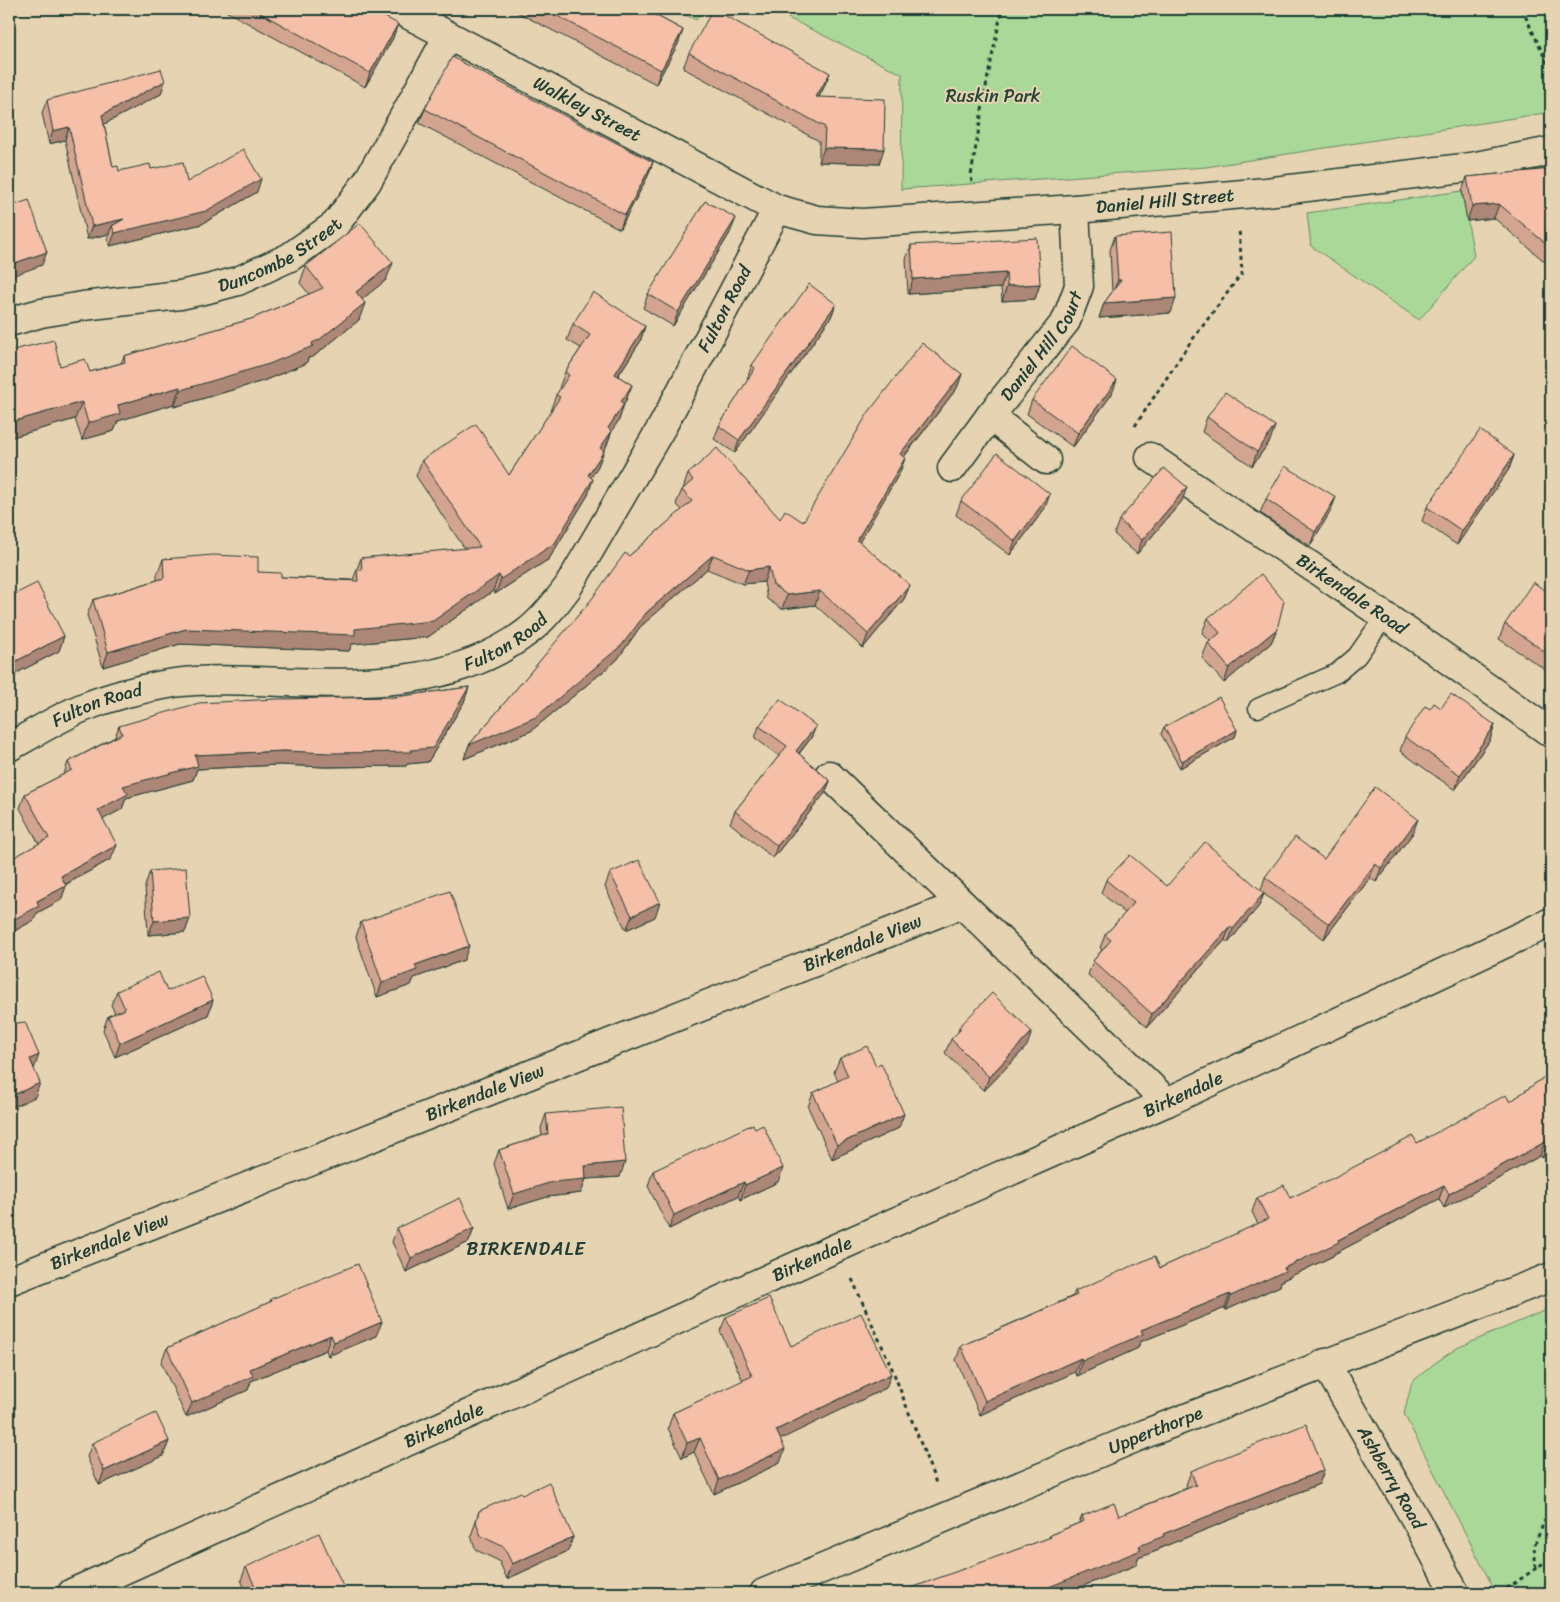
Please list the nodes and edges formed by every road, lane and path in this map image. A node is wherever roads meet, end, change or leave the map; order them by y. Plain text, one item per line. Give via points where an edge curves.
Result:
1 (398, 9) edge
2 (1002, 9) edge
3 (1523, 9) edge
4 (448, 36) junction
5 (1551, 71) edge
6 (1551, 151) edge
7 (1238, 195) junction
8 (777, 209) junction
9 (1075, 209) junction
10 (974, 216) junction
11 (9, 322) edge
12 (990, 416) junction
13 (1150, 457) joint
14 (1046, 460) dead end
15 (952, 468) dead end
16 (1385, 616) junction
17 (1258, 708) dead end
18 (1551, 734) edge
19 (9, 747) edge
20 (829, 776) dead end
21 (962, 904) junction
22 (1551, 922) edge
23 (1167, 1102) junction
24 (836, 1248) junction
25 (1551, 1277) edge
26 (9, 1281) edge
27 (1325, 1363) junction
28 (1551, 1506) edge
29 (947, 1517) junction
30 (1551, 1558) edge
31 (1536, 1568) junction
32 (72, 1593) edge
33 (764, 1593) edge
34 (1455, 1593) edge
35 (1500, 1593) edge

1 - 4 street, Walkley Street
2 - 10 path via 971,175
3 - 5 path
4 - 8 street, Walkley Street
4 - 11 street, Duncombe Street via 366,182 335,225 290,257 238,281 180,296 83,306
6 - 7 street, Daniel Hill Street via 1471,167
7 - 9 street, Daniel Hill Street
7 - 13 path via 1242,273 1187,347 1130,433
8 - 10 street, Daniel Hill Street via 817,220 862,222
8 - 19 street, Fulton Road via 663,425 568,587 527,632 469,664 384,682 339,684 215,680 174,683 130,692 82,708
9 - 10 street, Daniel Hill Street
9 - 12 street, Daniel Hill Court via 1079,286 1066,321
12 - 14 street, Daniel Hill Court
12 - 15 street, Daniel Hill Court
13 - 16 street, Birkendale Road
16 - 17 lane via 1357,656 1337,673
16 - 18 street, Birkendale Road
20 - 21 street
21 - 23 street
21 - 26 street, Birkendale View
22 - 23 street, Birkendale
23 - 24 street, Birkendale
24 - 29 path via 892,1366
24 - 32 street, Birkendale
25 - 27 street, Upperthorpe
27 - 29 street, Upperthorpe
27 - 34 street, Ashberry Road
28 - 31 path via 1534,1546
29 - 33 street, Upperthorpe
30 - 31 path
31 - 35 path

